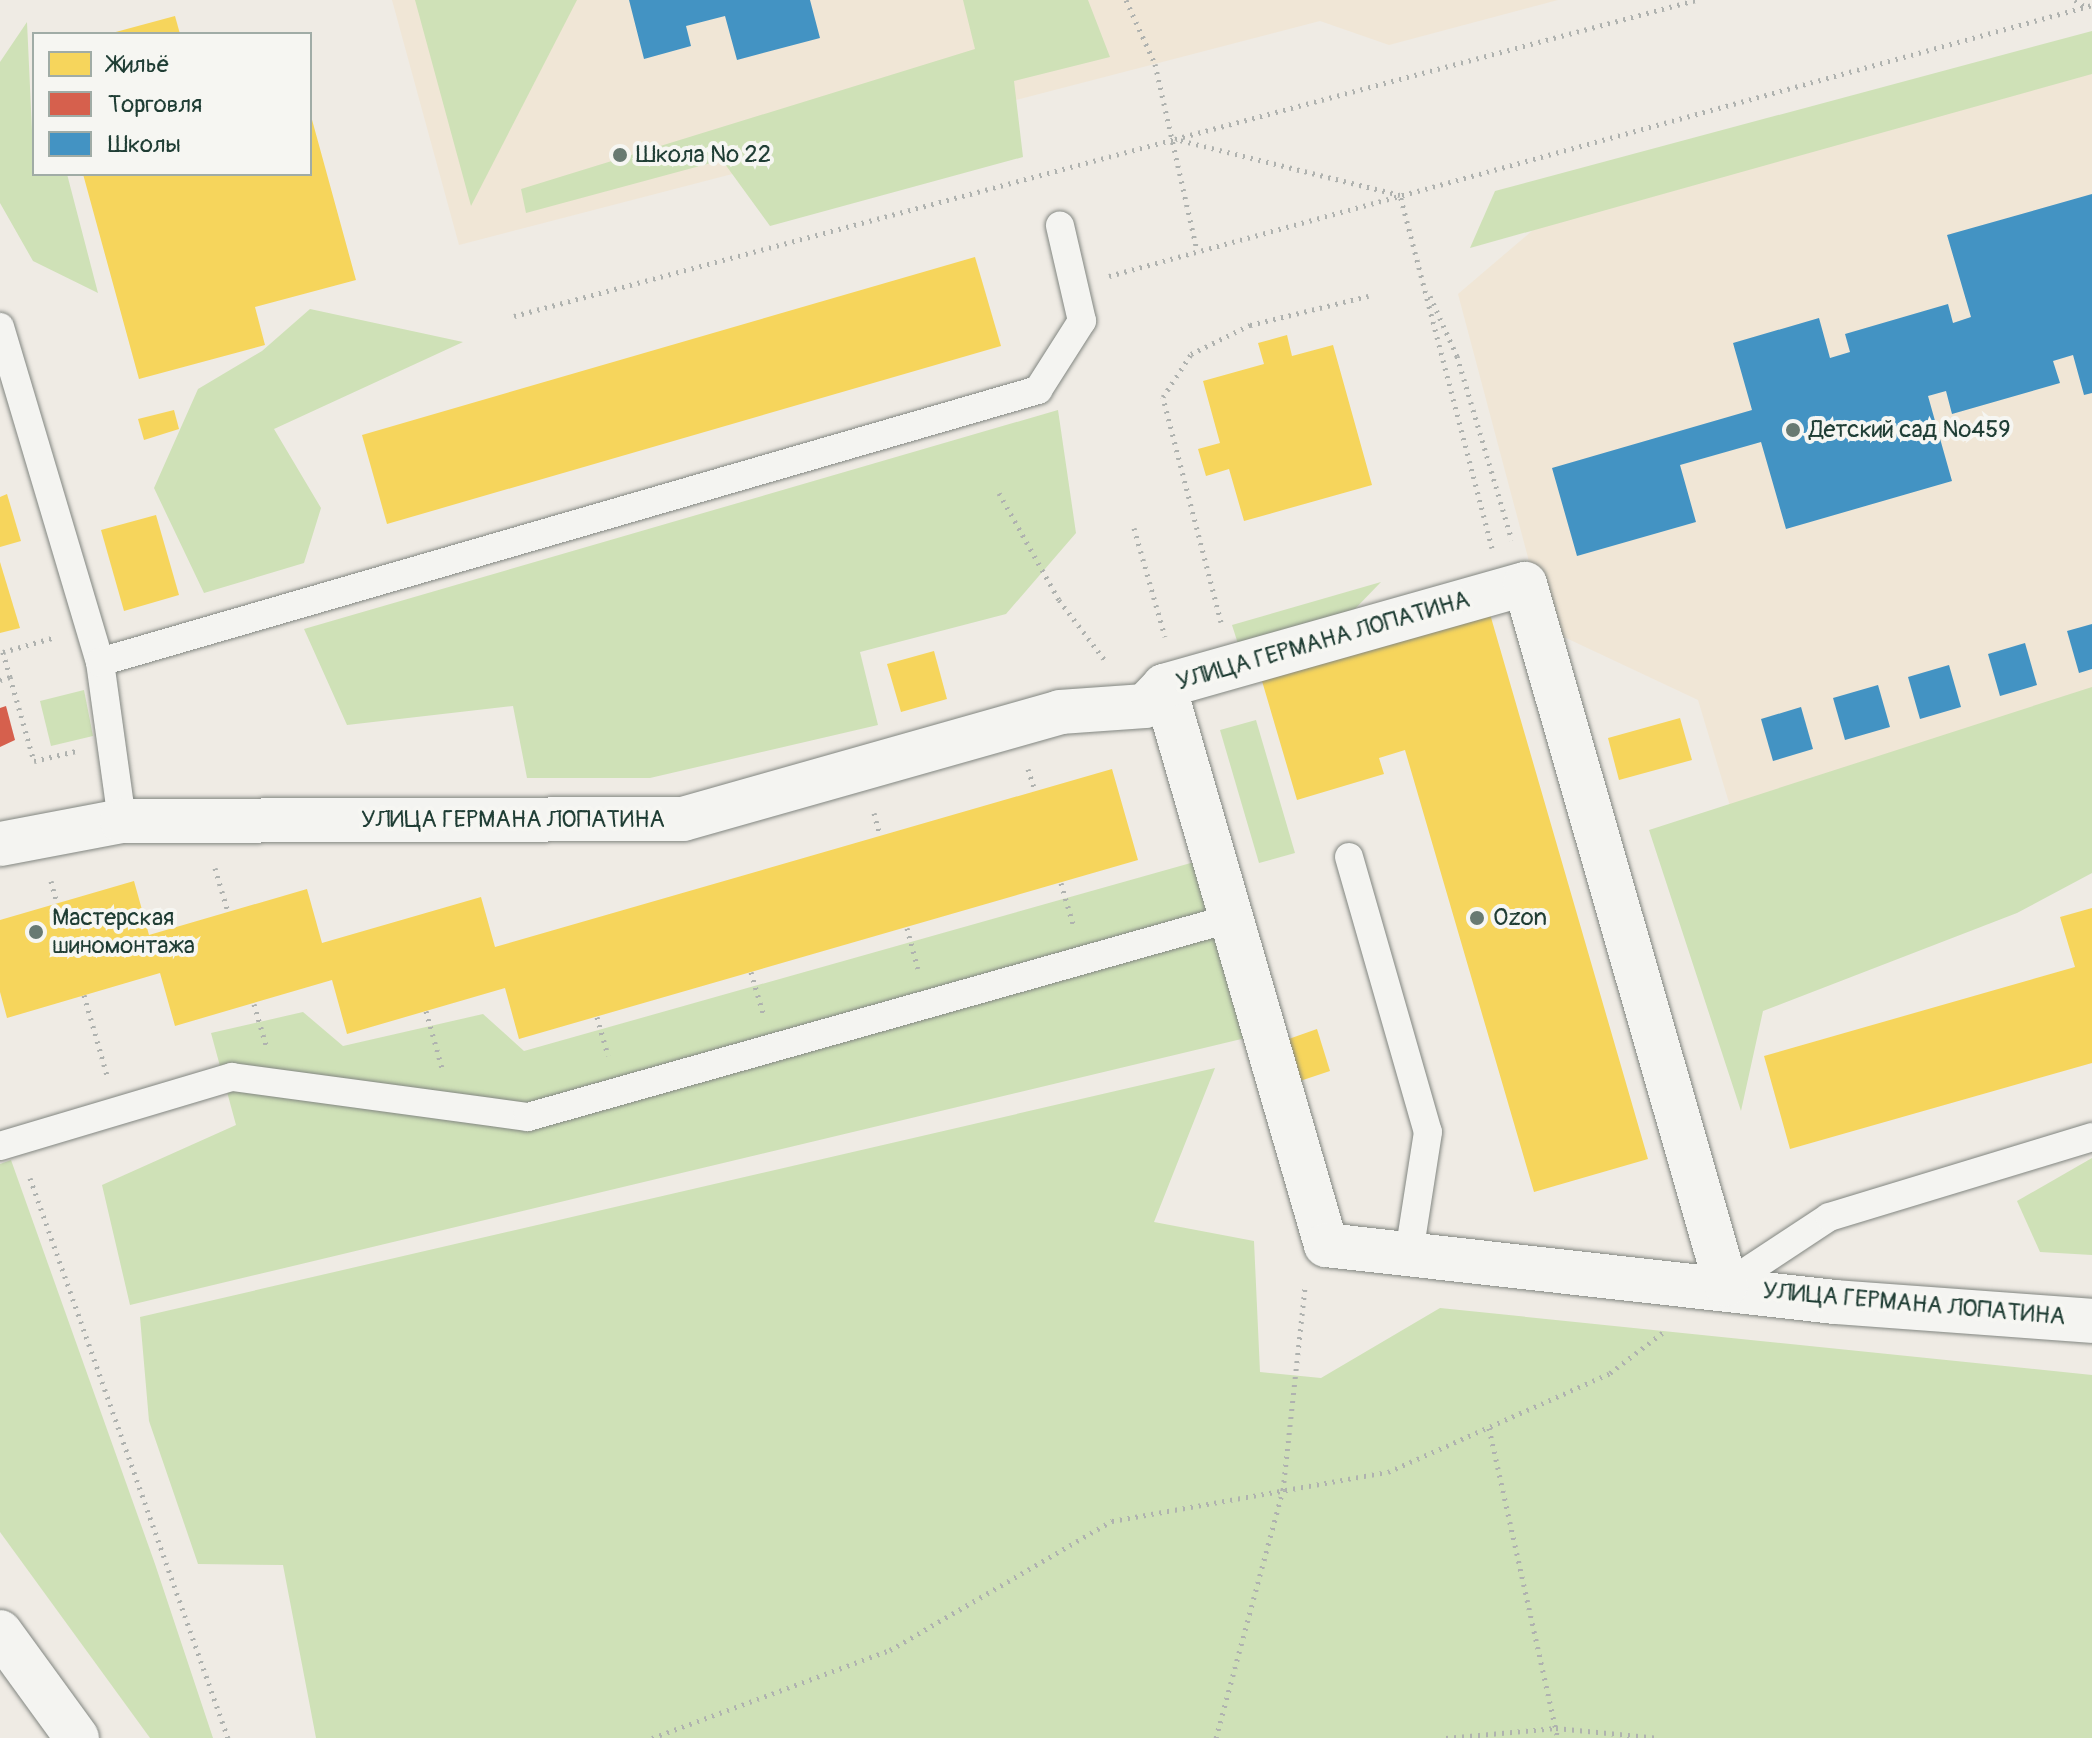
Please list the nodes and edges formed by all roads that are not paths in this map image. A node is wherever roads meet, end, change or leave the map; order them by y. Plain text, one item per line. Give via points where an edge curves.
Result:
1 (1060, 226) dead end
2 (0, 327) edge
3 (100, 662) junction
4 (1154, 696) junction
5 (122, 821) junction
6 (0, 844) edge
7 (1349, 857) dead end
8 (1232, 918) junction
9 (2092, 1137) edge
10 (6, 1145) edge
11 (1409, 1254) junction
12 (1726, 1285) junction
13 (2092, 1321) edge
14 (0, 1632) edge
15 (77, 1738) edge

1 - 3 lane via 1082,321 1038,390
2 - 3 lane
3 - 5 lane
4 - 5 street, УЛИЦА ГЕРМАНА ЛОПАТИНА via 1060,712 650,822
4 - 8 street
4 - 12 street, УЛИЦА ГЕРМАНА ЛОПАТИНА via 1525,584
5 - 6 street, УЛИЦА ГЕРМАНА ЛОПАТИНА
7 - 11 lane via 1428,1132
8 - 10 lane via 528,1117 232,1077
8 - 11 street, УЛИЦА ГЕРМАНА ЛОПАТИНА via 1326,1245
9 - 12 lane via 1829,1217
11 - 12 street, УЛИЦА ГЕРМАНА ЛОПАТИНА
12 - 13 street, УЛИЦА ГЕРМАНА ЛОПАТИНА via 1835,1302
14 - 15 street

